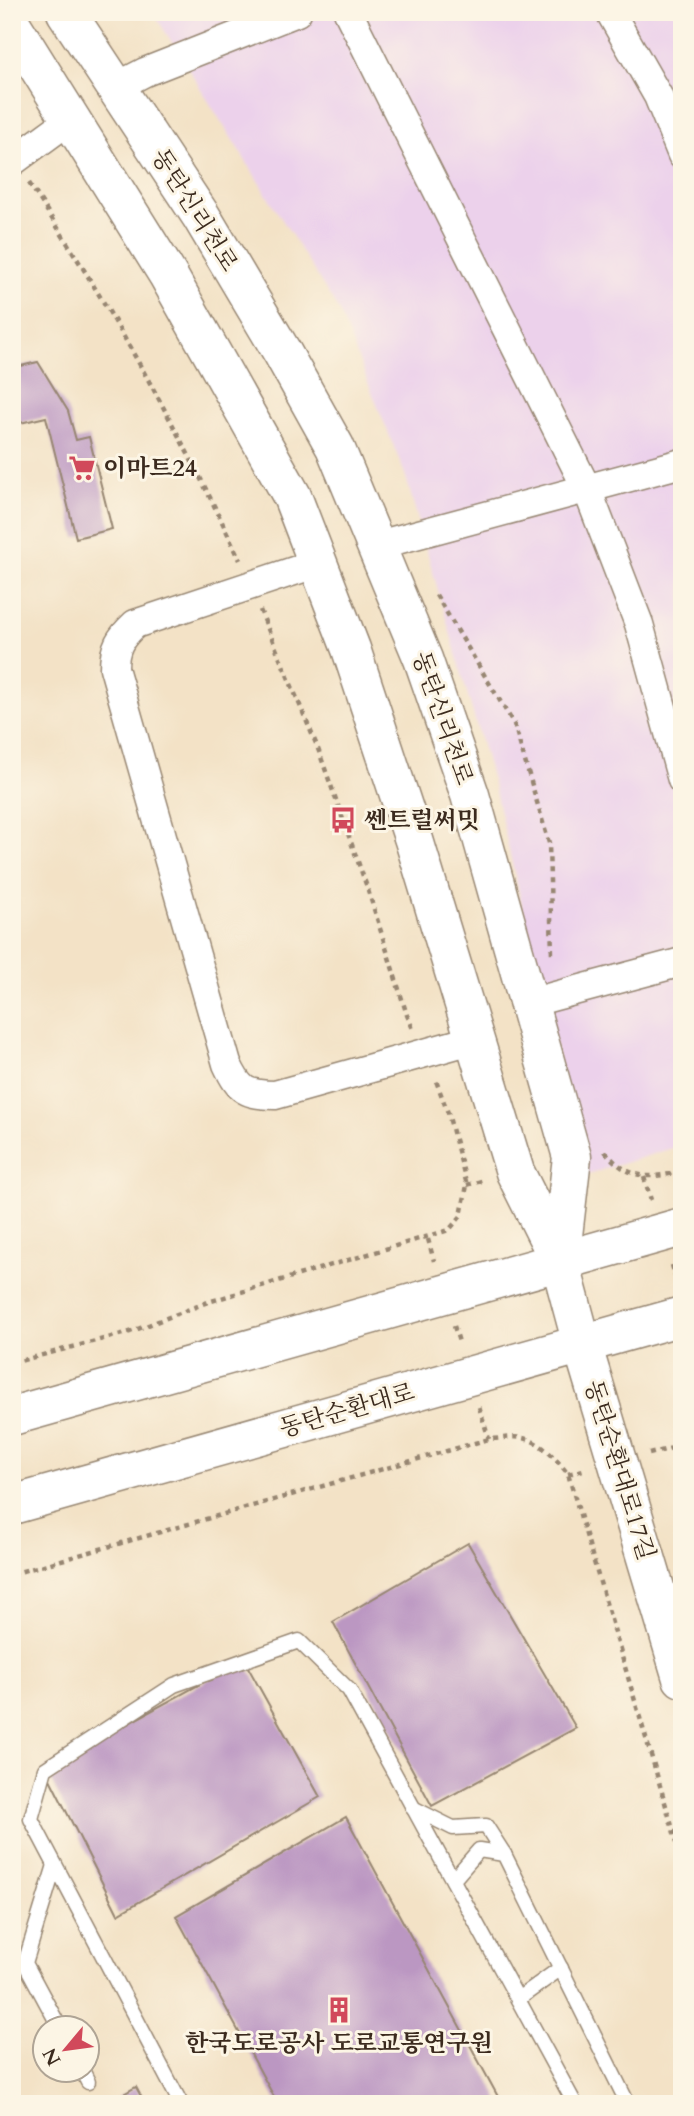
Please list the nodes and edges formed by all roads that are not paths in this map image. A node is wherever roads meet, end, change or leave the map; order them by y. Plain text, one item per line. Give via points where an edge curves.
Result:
1 (66, 12) edge
2 (297, 12) edge
3 (348, 12) edge
4 (610, 12) edge
5 (12, 25) edge
6 (116, 87) junction
7 (72, 118) junction
8 (682, 155) edge
9 (13, 162) edge
10 (682, 463) edge
11 (587, 489) junction
12 (378, 545) junction
13 (318, 563) junction
14 (682, 780) edge
15 (682, 962) edge
16 (530, 1003) junction
17 (475, 1038) junction
18 (682, 1227) edge
19 (560, 1262) junction
20 (682, 1316) edge
21 (582, 1344) junction
22 (12, 1416) edge
23 (12, 1505) edge
24 (682, 1678) edge
25 (413, 1807) junction
26 (504, 1854) junction
27 (55, 1865) junction
28 (453, 1880) junction
29 (561, 1968) junction
30 (518, 1999) junction
31 (52, 2014) edge
32 (181, 2104) edge
33 (575, 2104) edge
34 (628, 2104) edge

1 - 6 main road, 동탄신리천로
2 - 6 street
3 - 11 street
4 - 8 street via 658,96
5 - 7 main road
6 - 7 main road
6 - 12 main road, 동탄신리천로 via 201,216 282,352 335,447
7 - 9 street
7 - 13 main road via 168,275 292,496
10 - 11 street
11 - 12 street
11 - 14 street via 639,624
12 - 16 main road, 동탄신리천로 via 470,795
13 - 17 main road via 355,662
13 - 17 street via 135,624 120,638 114,652 114,668 227,1065 236,1084 251,1094 275,1095
15 - 16 street
16 - 19 main road, 동탄신리천로 via 572,1157
17 - 19 main road via 515,1172
18 - 19 main road
19 - 21 main road, 동탄순환대로17길
19 - 22 main road
20 - 21 main road, 동탄순환대로
21 - 23 main road, 동탄순환대로
21 - 24 main road, 동탄순환대로17길
25 - 26 lane via 453,1828 486,1826
25 - 27 lane via 349,1690 299,1641 174,1685 45,1769 31,1819
25 - 28 lane
26 - 28 lane via 479,1850
26 - 29 lane
27 - 31 lane via 25,1964
27 - 32 lane
28 - 30 lane
29 - 30 lane
29 - 34 lane
30 - 33 lane

